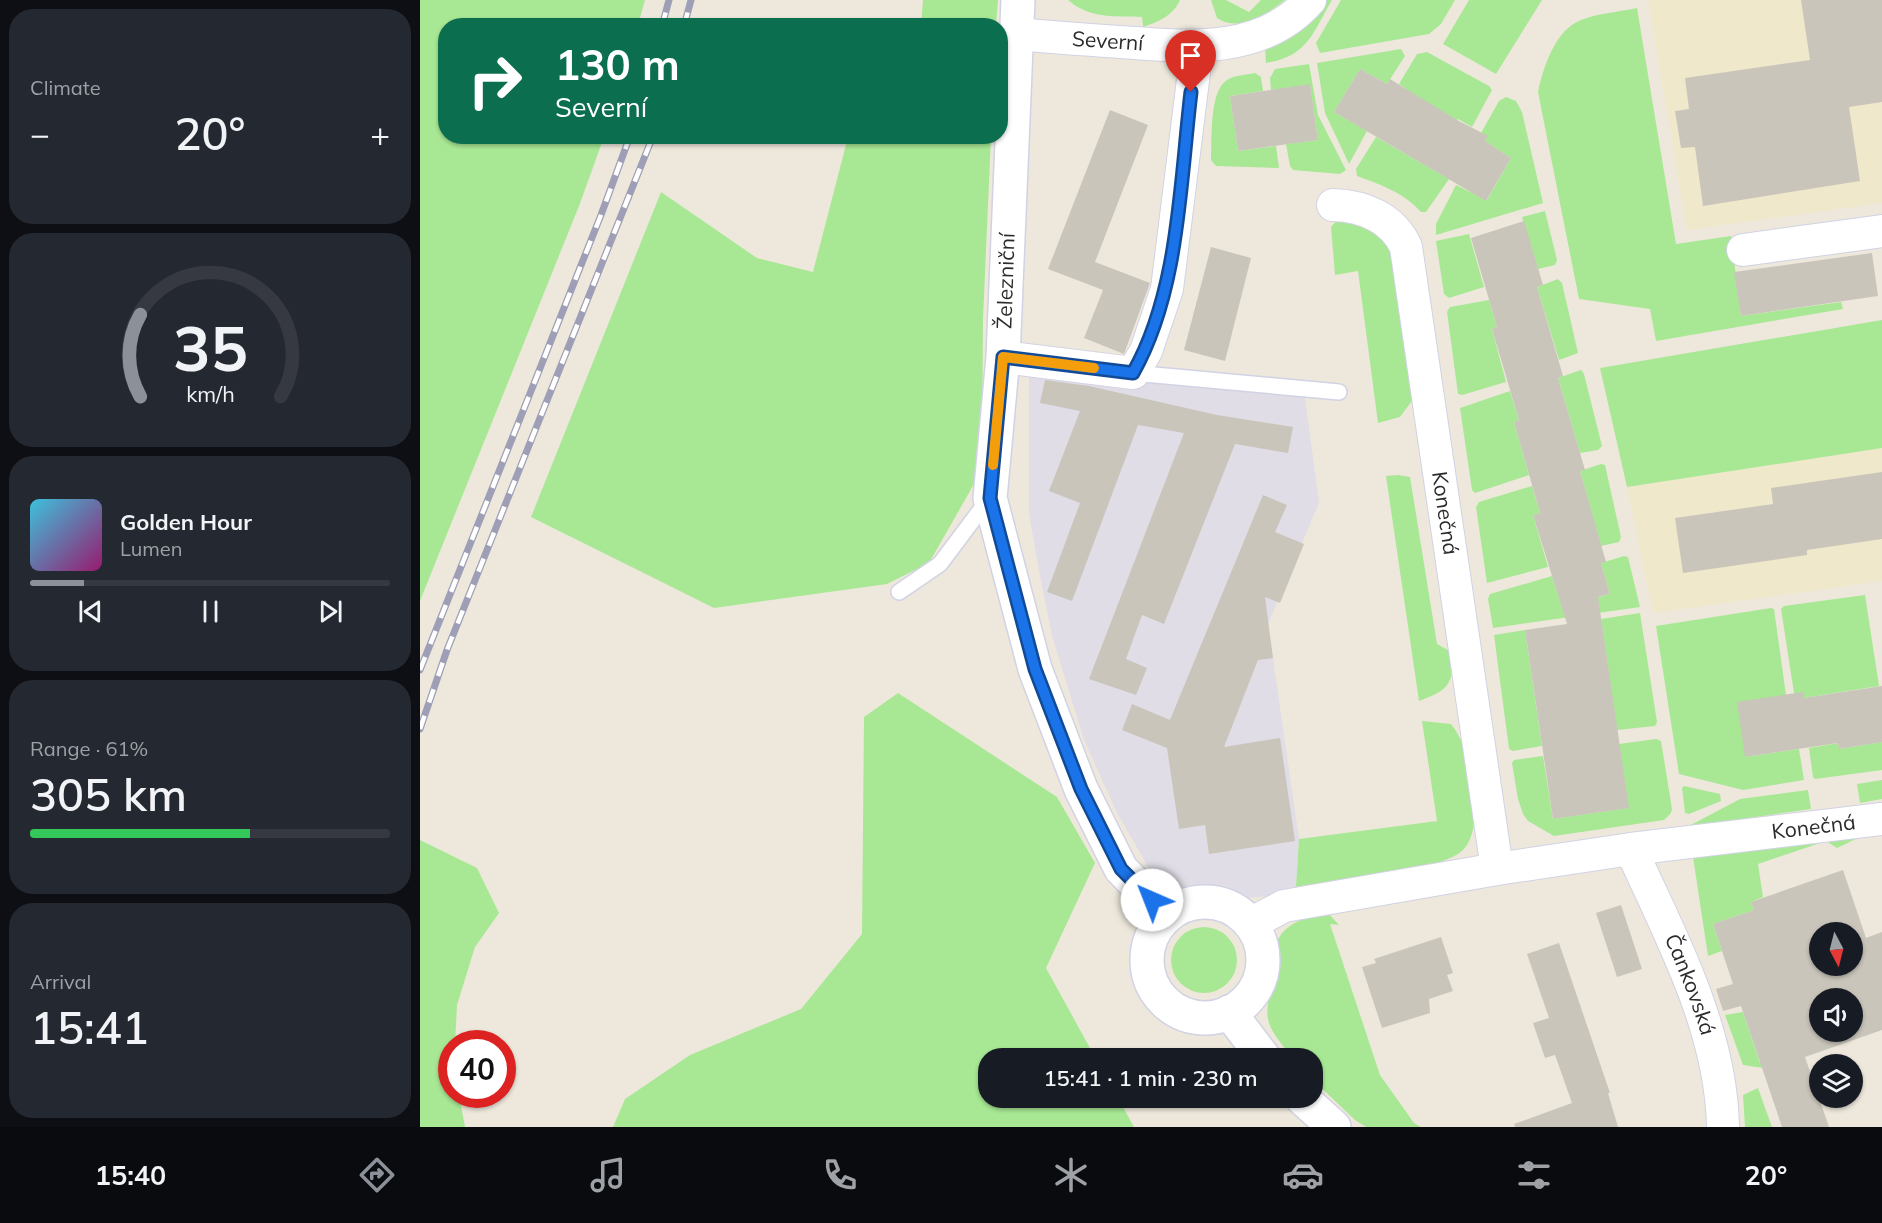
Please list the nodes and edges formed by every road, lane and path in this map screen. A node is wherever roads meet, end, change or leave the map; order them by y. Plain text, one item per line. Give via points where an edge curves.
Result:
1 (1018, 0) edge
2 (1310, 0) edge
3 (1016, 34) junction
4 (1197, 48) junction
5 (1333, 205) dead end
6 (1882, 231) edge
7 (1743, 250) dead end
8 (1003, 357) junction
9 (1133, 373) junction
10 (1340, 392) dead end
11 (990, 498) junction
12 (899, 592) dead end
13 (1881, 821) edge
14 (1631, 849) junction
15 (1497, 869) junction
16 (1167, 916) junction
17 (1250, 924) junction
18 (1229, 1012) junction
19 (1256, 1048) edge
20 (1313, 1108) edge
21 (1334, 1127) edge
22 (1723, 1127) edge

1 - 3 street, Železniční
2 - 4 street, Severní via 1283,24 1261,35
3 - 4 street, Severní
3 - 8 street, Železniční
4 - 9 street via 1167,289 1146,351
5 - 15 street, Konečná via 1354,206 1376,216 1396,230 1406,248
6 - 7 street
8 - 9 street
8 - 11 street, Železniční
9 - 10 lane
11 - 12 lane via 940,564
11 - 16 street, Železniční via 1035,669 1081,789 1121,869
13 - 14 street, Konečná
14 - 15 street, Konečná
14 - 22 street, Čankovská via 1692,985 1717,1064
15 - 17 street, Konečná via 1284,906
16 - 17 street via 1196,903 1210,902 1227,907
16 - 18 street via 1147,951 1150,980 1158,993 1184,1014 1207,1017
17 - 18 street via 1259,940 1262,969 1251,995
18 - 19 street
20 - 21 street

